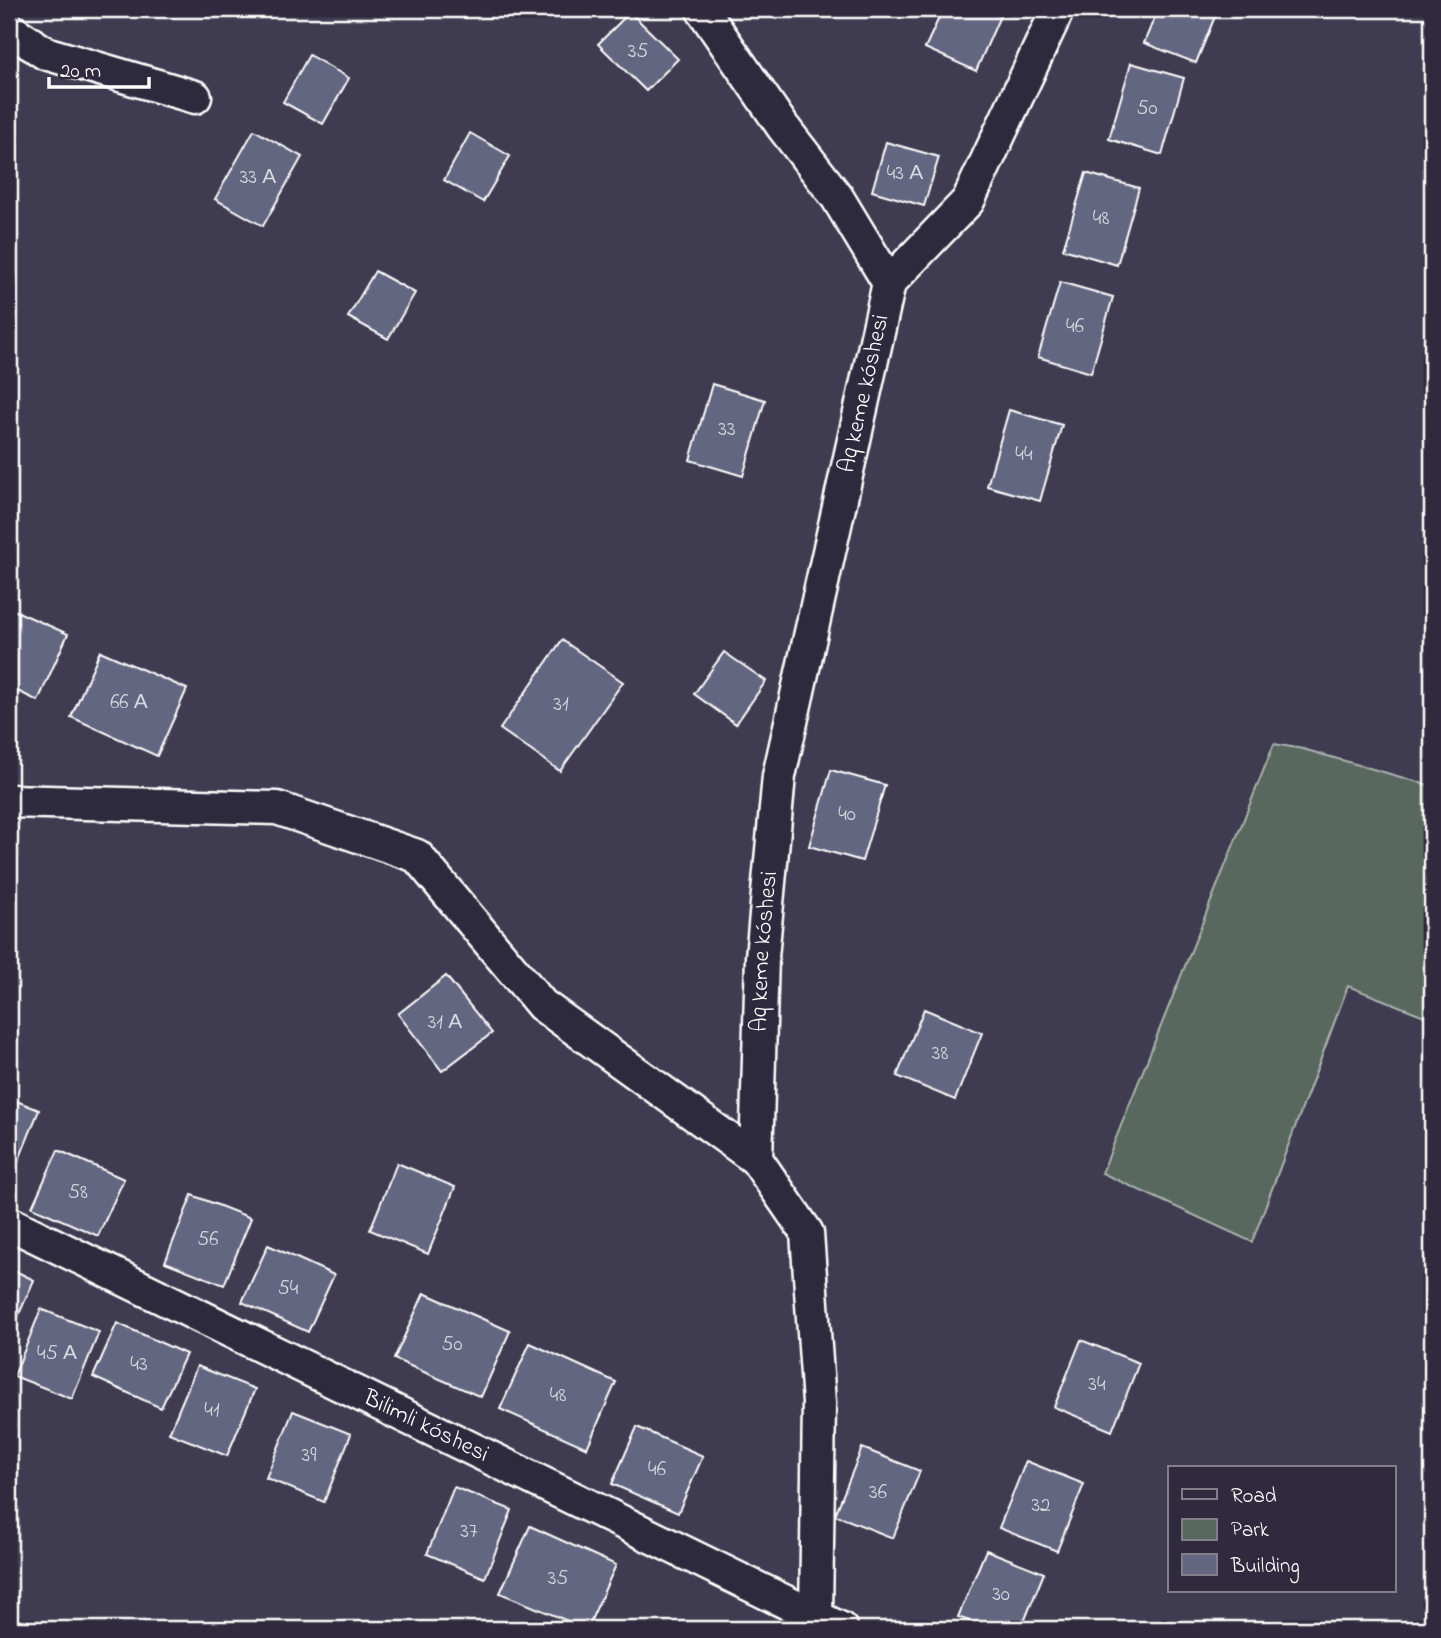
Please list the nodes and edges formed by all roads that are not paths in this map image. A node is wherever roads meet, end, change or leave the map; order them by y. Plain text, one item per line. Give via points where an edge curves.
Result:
1 (702, 9) edge
2 (1058, 9) edge
3 (9, 29) edge
4 (195, 97) dead end
5 (889, 283) junction
6 (9, 801) edge
7 (755, 1159) junction
8 (9, 1223) edge
9 (829, 1623) edge

1 - 5 street via 837,197
2 - 5 street via 968,201
3 - 4 street via 45,53
5 - 7 street, Aq keme kóshesi via 779,776 762,957
6 - 7 street via 278,808 417,856 542,1004
7 - 9 street via 807,1233
8 - 9 street, Bilimli kóshesi

